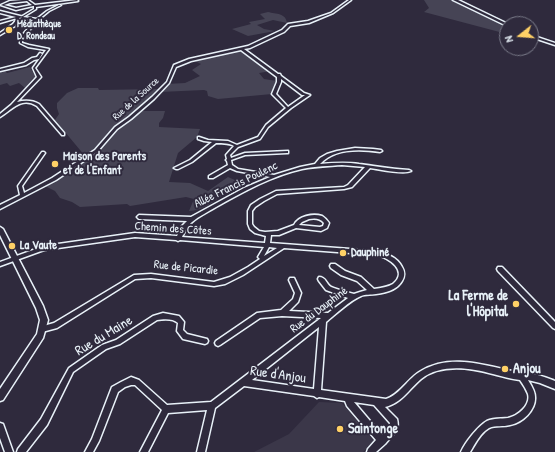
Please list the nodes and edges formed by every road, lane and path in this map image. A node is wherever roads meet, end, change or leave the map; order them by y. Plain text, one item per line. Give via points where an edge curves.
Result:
1 (34, 0) edge
2 (350, 0) edge
3 (454, 0) edge
4 (28, 1) edge
5 (77, 1) dead end
6 (45, 4) junction
7 (63, 4) junction
8 (34, 5) junction
9 (43, 9) dead end
10 (0, 12) edge
11 (23, 17) junction
12 (17, 18) junction
13 (36, 18) junction
14 (0, 21) edge
15 (499, 21) edge
16 (0, 34) edge
17 (539, 39) edge
18 (555, 44) edge
19 (48, 49) junction
20 (242, 49) junction
21 (0, 70) edge
22 (279, 75) junction
23 (13, 105) junction
24 (288, 108) junction
25 (0, 116) edge
26 (63, 134) dead end
27 (199, 138) dead end
28 (215, 142) junction
29 (237, 146) junction
30 (380, 151) dead end
31 (288, 152) dead end
32 (43, 153) dead end
33 (228, 160) junction
34 (317, 165) junction
35 (230, 166) junction
36 (369, 166) junction
37 (176, 168) dead end
38 (409, 171) dead end
39 (273, 176) junction
40 (211, 177) dead end
41 (22, 195) junction
42 (0, 206) edge
43 (139, 217) dead end
44 (192, 219) junction
45 (296, 226) junction
46 (0, 229) edge
47 (269, 234) junction
48 (178, 239) junction
49 (254, 244) junction
50 (269, 245) junction
51 (284, 245) junction
52 (273, 252) junction
53 (261, 257) junction
54 (15, 258) junction
55 (257, 263) junction
56 (0, 264) edge
57 (333, 266) dead end
58 (500, 269) dead end
59 (321, 279) dead end
60 (292, 280) dead end
61 (374, 292) junction
62 (354, 297) junction
63 (282, 313) junction
64 (326, 318) junction
65 (555, 326) edge
66 (42, 329) junction
67 (205, 342) dead end
68 (218, 343) dead end
69 (523, 378) junction
70 (244, 382) junction
71 (555, 385) edge
72 (317, 394) junction
73 (0, 397) edge
74 (348, 398) junction
75 (377, 403) junction
76 (212, 406) junction
77 (166, 409) junction
78 (0, 427) edge
79 (382, 441) junction
80 (9, 452) edge
81 (21, 452) edge
82 (88, 452) edge
83 (144, 452) edge
84 (201, 452) edge
85 (371, 452) edge
86 (465, 452) edge

1 - 4 street
2 - 20 street, Rue de la Source via 332,13 308,22 290,25 278,34
3 - 15 main road
4 - 8 street
4 - 8 street via 2,5 20,11 25,10 21,8
5 - 7 street
6 - 7 street
6 - 8 street
6 - 9 street
7 - 13 street
8 - 11 street via 35,9
10 - 12 street
11 - 12 street
11 - 13 street
12 - 14 street
12 - 16 street via 14,25
13 - 19 street via 20,42
17 - 18 main road
19 - 21 street via 28,63
19 - 23 street via 34,68 39,77
20 - 22 street
20 - 41 street, Rue de la Source via 190,60 175,66 165,84 136,113 116,128 96,151 54,179
22 - 24 street via 274,94
22 - 24 street via 303,94 308,95
23 - 25 street
23 - 26 street via 35,103
24 - 29 street via 267,126 256,140
27 - 28 street
28 - 29 street
28 - 37 street via 197,157
29 - 33 street via 228,155
30 - 34 street via 353,149 326,158
31 - 33 street via 245,154
32 - 41 street via 20,186
33 - 35 street
34 - 36 street, Allée Francis Poulenc
34 - 39 street, Allée Francis Poulenc
35 - 39 street via 237,170
35 - 40 street
36 - 38 street, Allée Francis Poulenc
36 - 47 street via 350,186 276,193 253,206 250,211 252,228 257,232
39 - 44 street, Allée Francis Poulenc
41 - 42 street, Rue de la Source
43 - 44 street, Allée Francis Poulenc
44 - 48 street, Allée Francis Poulenc
45 - 45 street via 321,229 327,223 320,218 305,218
45 - 47 street
46 - 54 street
47 - 50 street
48 - 49 street, Chemin des Côtes
48 - 54 street, Chemin des Côtes via 135,235 44,248
49 - 50 street, Chemin des Côtes
49 - 53 street
50 - 51 street, Chemin des Côtes
50 - 52 street
50 - 53 street
51 - 52 street, Rue de Picardie
51 - 61 street, Rue du Dauphiné via 377,253 393,259 401,267 401,280 391,288
52 - 55 street, Rue de Picardie
53 - 55 street
54 - 56 street, Chemin des Côtes
54 - 66 street via 42,313
55 - 66 street, Rue de Picardie via 227,281 214,284 151,276 134,278 55,326
57 - 61 street via 343,274 359,279
58 - 65 street
59 - 62 street via 328,288
60 - 63 street via 298,293 296,300
61 - 62 street, Rue du Dauphiné
62 - 64 street, Rue du Dauphiné
63 - 64 street
63 - 68 street via 259,315
64 - 70 street, Rue du Dauphiné
64 - 72 street
66 - 73 street
67 - 81 street, Rue du Maine via 185,336 180,331 181,322 177,318 163,316 155,318 118,342 104,347 71,370 44,422
69 - 71 street via 534,378
69 - 75 street via 476,366 436,369 424,374 394,401
69 - 86 street via 533,396 531,404 520,419 494,422 484,427
70 - 72 street, Rue d'Anjou
70 - 76 street, Rue d'Anjou
72 - 74 street, Rue d'Anjou
74 - 75 street, Rue d'Anjou
74 - 79 street
75 - 79 street via 394,422 394,428
76 - 77 street
76 - 84 street
77 - 82 street via 137,382 123,384 115,390 95,441
77 - 83 street
78 - 80 street
79 - 85 street

